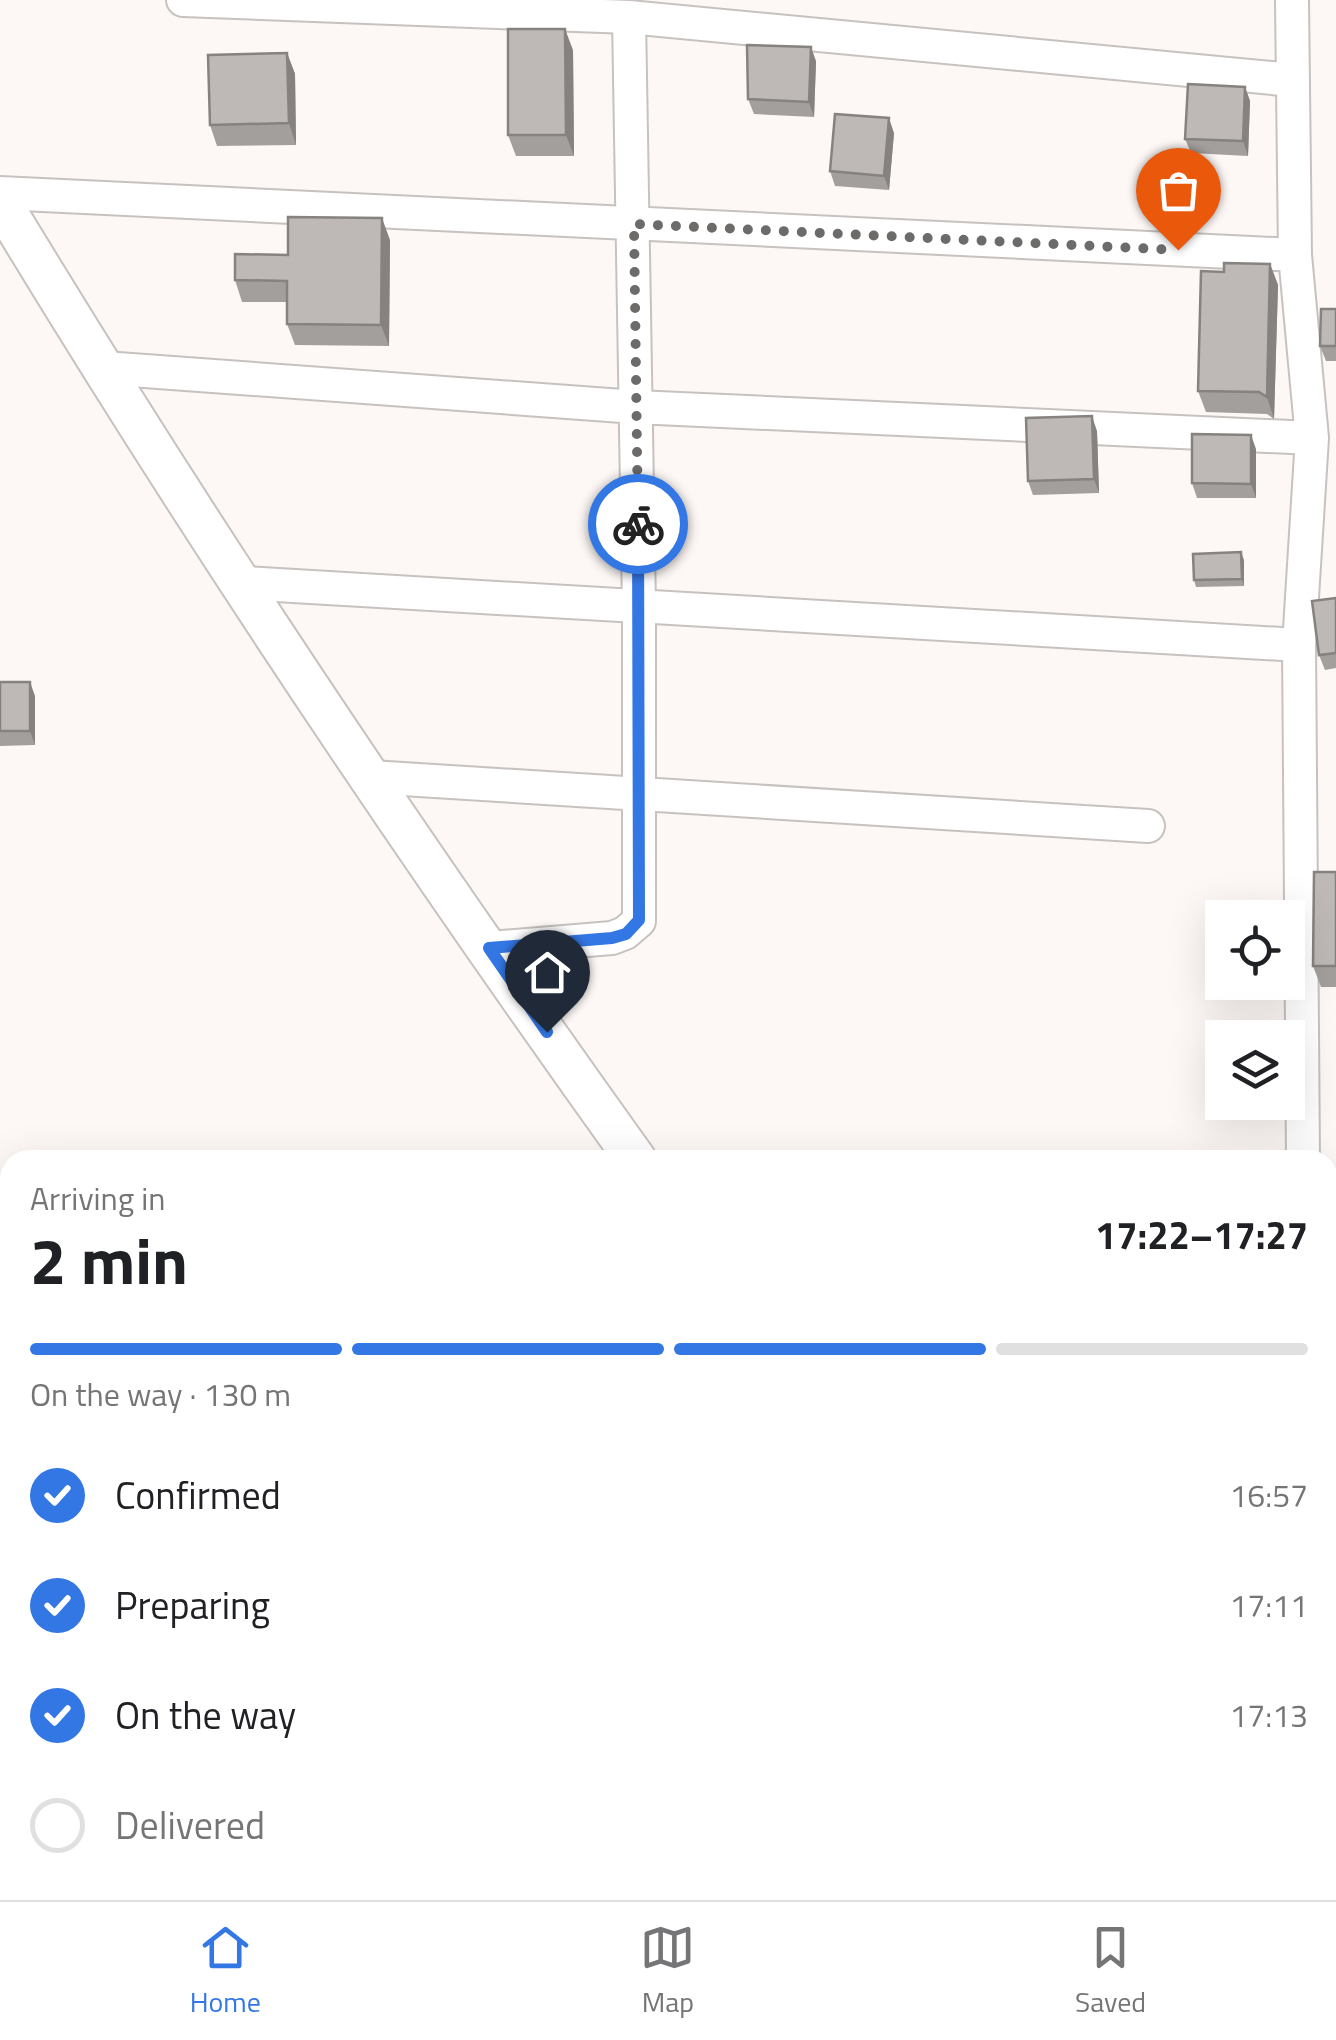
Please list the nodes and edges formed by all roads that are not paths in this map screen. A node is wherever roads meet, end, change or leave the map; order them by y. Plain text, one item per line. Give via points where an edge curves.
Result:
1 (183, 0) edge
2 (1292, 0) edge
3 (629, 17) junction
4 (1293, 80) junction
5 (0, 193) edge
6 (0, 201) edge
7 (634, 224) junction
8 (1294, 255) junction
9 (104, 368) junction
10 (636, 407) junction
11 (1312, 438) junction
12 (243, 583) junction
13 (639, 606) junction
14 (1299, 645) junction
15 (371, 777) junction
16 (639, 794) junction
17 (1148, 826) dead end
18 (489, 948) junction
19 (629, 1150) edge
20 (1304, 1150) edge

1 - 3 street
2 - 4 street
3 - 4 street
3 - 7 street
4 - 8 street
5 - 7 street
6 - 9 street
7 - 8 street
7 - 10 street
8 - 11 street
9 - 10 street
9 - 12 street
10 - 11 street
10 - 13 street
11 - 14 street
12 - 13 street
12 - 15 street
13 - 14 street
13 - 16 street
14 - 20 street
15 - 16 street
15 - 18 street
16 - 17 street
16 - 18 street via 639,920 626,934
18 - 19 street

